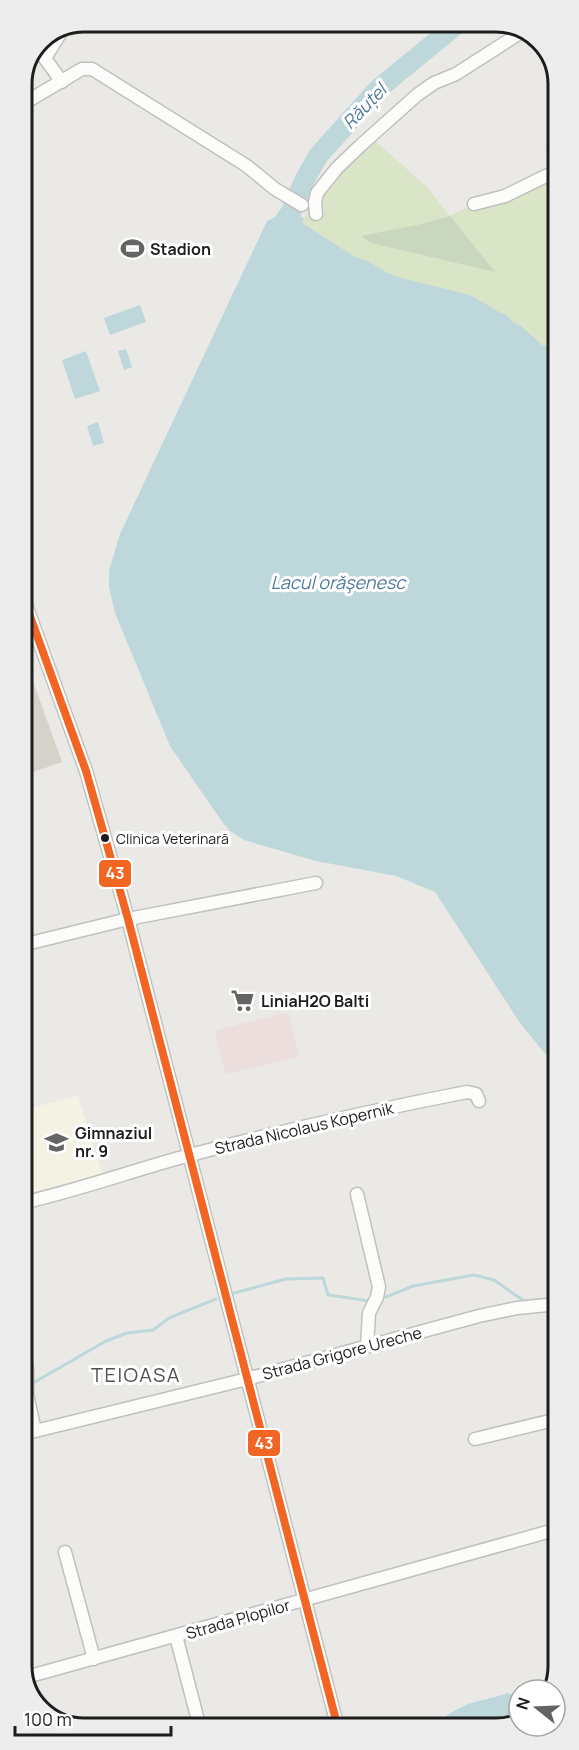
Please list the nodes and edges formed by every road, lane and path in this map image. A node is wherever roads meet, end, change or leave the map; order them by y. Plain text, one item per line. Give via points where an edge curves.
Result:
1 (516, 35) edge
2 (57, 38) edge
3 (41, 53) edge
4 (45, 58) junction
5 (62, 82) junction
6 (32, 99) edge
7 (548, 175) edge
8 (474, 204) dead end
9 (302, 205) dead end
10 (316, 214) dead end
11 (32, 622) edge
12 (316, 883) dead end
13 (128, 919) junction
14 (32, 943) edge
15 (479, 1101) dead end
16 (189, 1155) junction
17 (357, 1194) dead end
18 (32, 1201) edge
19 (548, 1305) edge
20 (367, 1346) junction
21 (247, 1379) junction
22 (548, 1421) edge
23 (32, 1432) edge
24 (475, 1439) dead end
25 (548, 1533) edge
26 (65, 1552) dead end
27 (304, 1600) junction
28 (176, 1636) junction
29 (94, 1659) junction
30 (33, 1675) edge
31 (197, 1718) edge
32 (335, 1718) edge

1 - 10 street via 417,95 337,168 317,193
2 - 4 street
3 - 4 street
4 - 5 street
5 - 6 street
5 - 9 street via 86,68 92,69
7 - 8 street via 506,196
11 - 13 street via 86,771
12 - 13 street
13 - 14 street
13 - 16 street
15 - 16 street, Strada Nicolaus Kopernik via 467,1092
16 - 18 street, Strada Nicolaus Kopernik
16 - 21 street
17 - 20 street via 379,1287 369,1312
19 - 20 street, Strada Grigore Ureche via 499,1311
20 - 21 street, Strada Grigore Ureche
21 - 23 street, Strada Grigore Ureche
21 - 27 street
22 - 24 street
25 - 27 street, Strada Plopilor
26 - 29 street
27 - 28 street, Strada Plopilor
27 - 32 street
28 - 29 street, Strada Plopilor
28 - 31 street
29 - 30 street, Strada Plopilor

